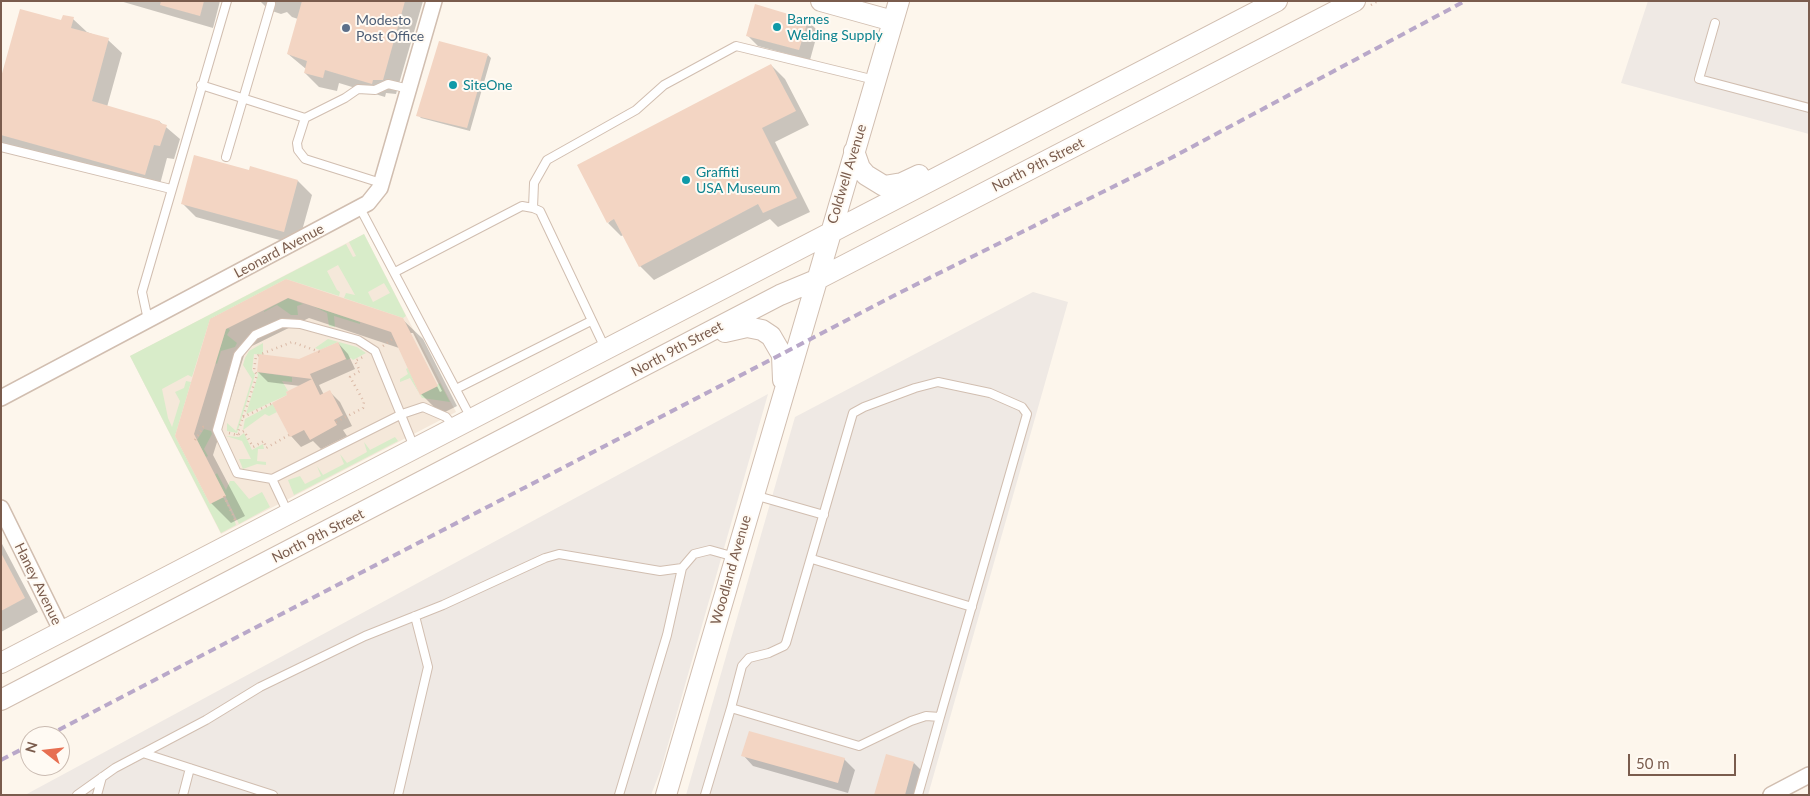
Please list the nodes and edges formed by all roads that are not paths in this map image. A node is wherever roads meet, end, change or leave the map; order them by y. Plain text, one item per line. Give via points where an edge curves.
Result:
1 (227, 1) edge
2 (434, 1) edge
3 (821, 1) edge
4 (899, 1) edge
5 (1277, 1) edge
6 (1355, 1) edge
7 (271, 4) dead end
8 (893, 21) junction
9 (1715, 23) dead end
10 (875, 80) junction
11 (201, 85) junction
12 (409, 89) junction
13 (244, 99) junction
14 (1809, 108) edge
15 (304, 118) junction
16 (1, 147) edge
17 (854, 151) junction
18 (990, 151) junction
19 (226, 157) dead end
20 (382, 183) junction
21 (171, 189) junction
22 (360, 208) junction
23 (533, 208) junction
24 (829, 236) junction
25 (395, 272) junction
26 (816, 280) junction
27 (148, 320) junction
28 (591, 321) junction
29 (797, 346) joint
30 (606, 351) junction
31 (658, 360) junction
32 (456, 389) junction
33 (782, 395) junction
34 (1, 398) edge
35 (402, 414) junction
36 (464, 424) junction
37 (415, 449) junction
38 (272, 479) junction
39 (753, 494) junction
40 (1, 508) edge
41 (289, 515) junction
42 (824, 515) junction
43 (735, 557) junction
44 (812, 560) junction
45 (682, 568) junction
46 (972, 607) junction
47 (415, 616) junction
48 (62, 632) junction
49 (1, 663) edge
50 (1, 700) edge
51 (732, 708) junction
52 (940, 717) junction
53 (143, 753) junction
54 (190, 768) junction
55 (1809, 775) edge
56 (102, 777) junction
57 (78, 795) edge
58 (98, 795) edge
59 (183, 795) edge
60 (273, 795) edge
61 (398, 795) edge
62 (619, 795) edge
63 (666, 795) edge
64 (705, 795) edge
65 (918, 795) edge
66 (1771, 795) edge

1 - 11 lane
2 - 12 street, Leonard Avenue
3 - 8 street
4 - 8 street, Coldwell Avenue
5 - 18 street
6 - 26 street, North 9th Street
7 - 13 lane
8 - 10 street, Coldwell Avenue
9 - 14 lane via 1698,79
10 - 17 street, Coldwell Avenue
10 - 23 lane via 736,46 664,85 636,110 546,160 534,183
11 - 13 lane
11 - 21 lane
12 - 15 lane via 388,84 375,90 358,89
12 - 20 street, Leonard Avenue
13 - 15 lane
13 - 19 lane
15 - 20 lane via 296,143 305,159
16 - 21 lane
17 - 18 street via 866,175 891,186 968,150
17 - 24 street, Coldwell Avenue
18 - 24 street
20 - 22 street, Leonard Avenue via 376,194
21 - 27 lane via 142,292
22 - 25 lane
22 - 27 street, Leonard Avenue
23 - 25 lane via 522,206
23 - 28 lane via 540,211
24 - 26 street, Coldwell Avenue
24 - 30 street
25 - 32 lane
26 - 29 street, Coldwell Avenue
26 - 31 street, North 9th Street via 780,295
27 - 34 street, Leonard Avenue
28 - 30 lane
28 - 32 lane
29 - 33 street, Woodland Avenue
30 - 36 street
31 - 33 street via 665,361 727,331 758,328 771,336 782,355
31 - 50 street, North 9th Street
32 - 36 lane
33 - 39 street, Woodland Avenue
35 - 36 lane via 422,406
35 - 37 lane
35 - 38 lane
35 - 38 lane via 375,351 358,340 300,324 282,323 255,335 238,355 218,430 237,473
36 - 37 street
37 - 41 street
38 - 41 lane
39 - 42 lane
39 - 43 street, Woodland Avenue
40 - 48 street, Haney Avenue
41 - 48 street
42 - 44 lane
42 - 46 lane via 853,413 864,406 938,382 990,393 1022,407 1027,414
43 - 45 lane via 710,550 694,554
43 - 63 street, Woodland Avenue
44 - 46 lane
44 - 51 lane via 786,643 750,658 742,666
45 - 47 lane via 660,571 559,554
45 - 62 lane via 667,635
46 - 52 lane
47 - 53 lane via 260,686 206,720
47 - 61 lane via 428,667
48 - 49 street
51 - 52 lane via 859,746 926,716
51 - 64 lane
52 - 65 lane
53 - 54 lane
53 - 56 lane
54 - 59 lane
54 - 60 lane
55 - 66 street
56 - 57 lane
56 - 58 lane

